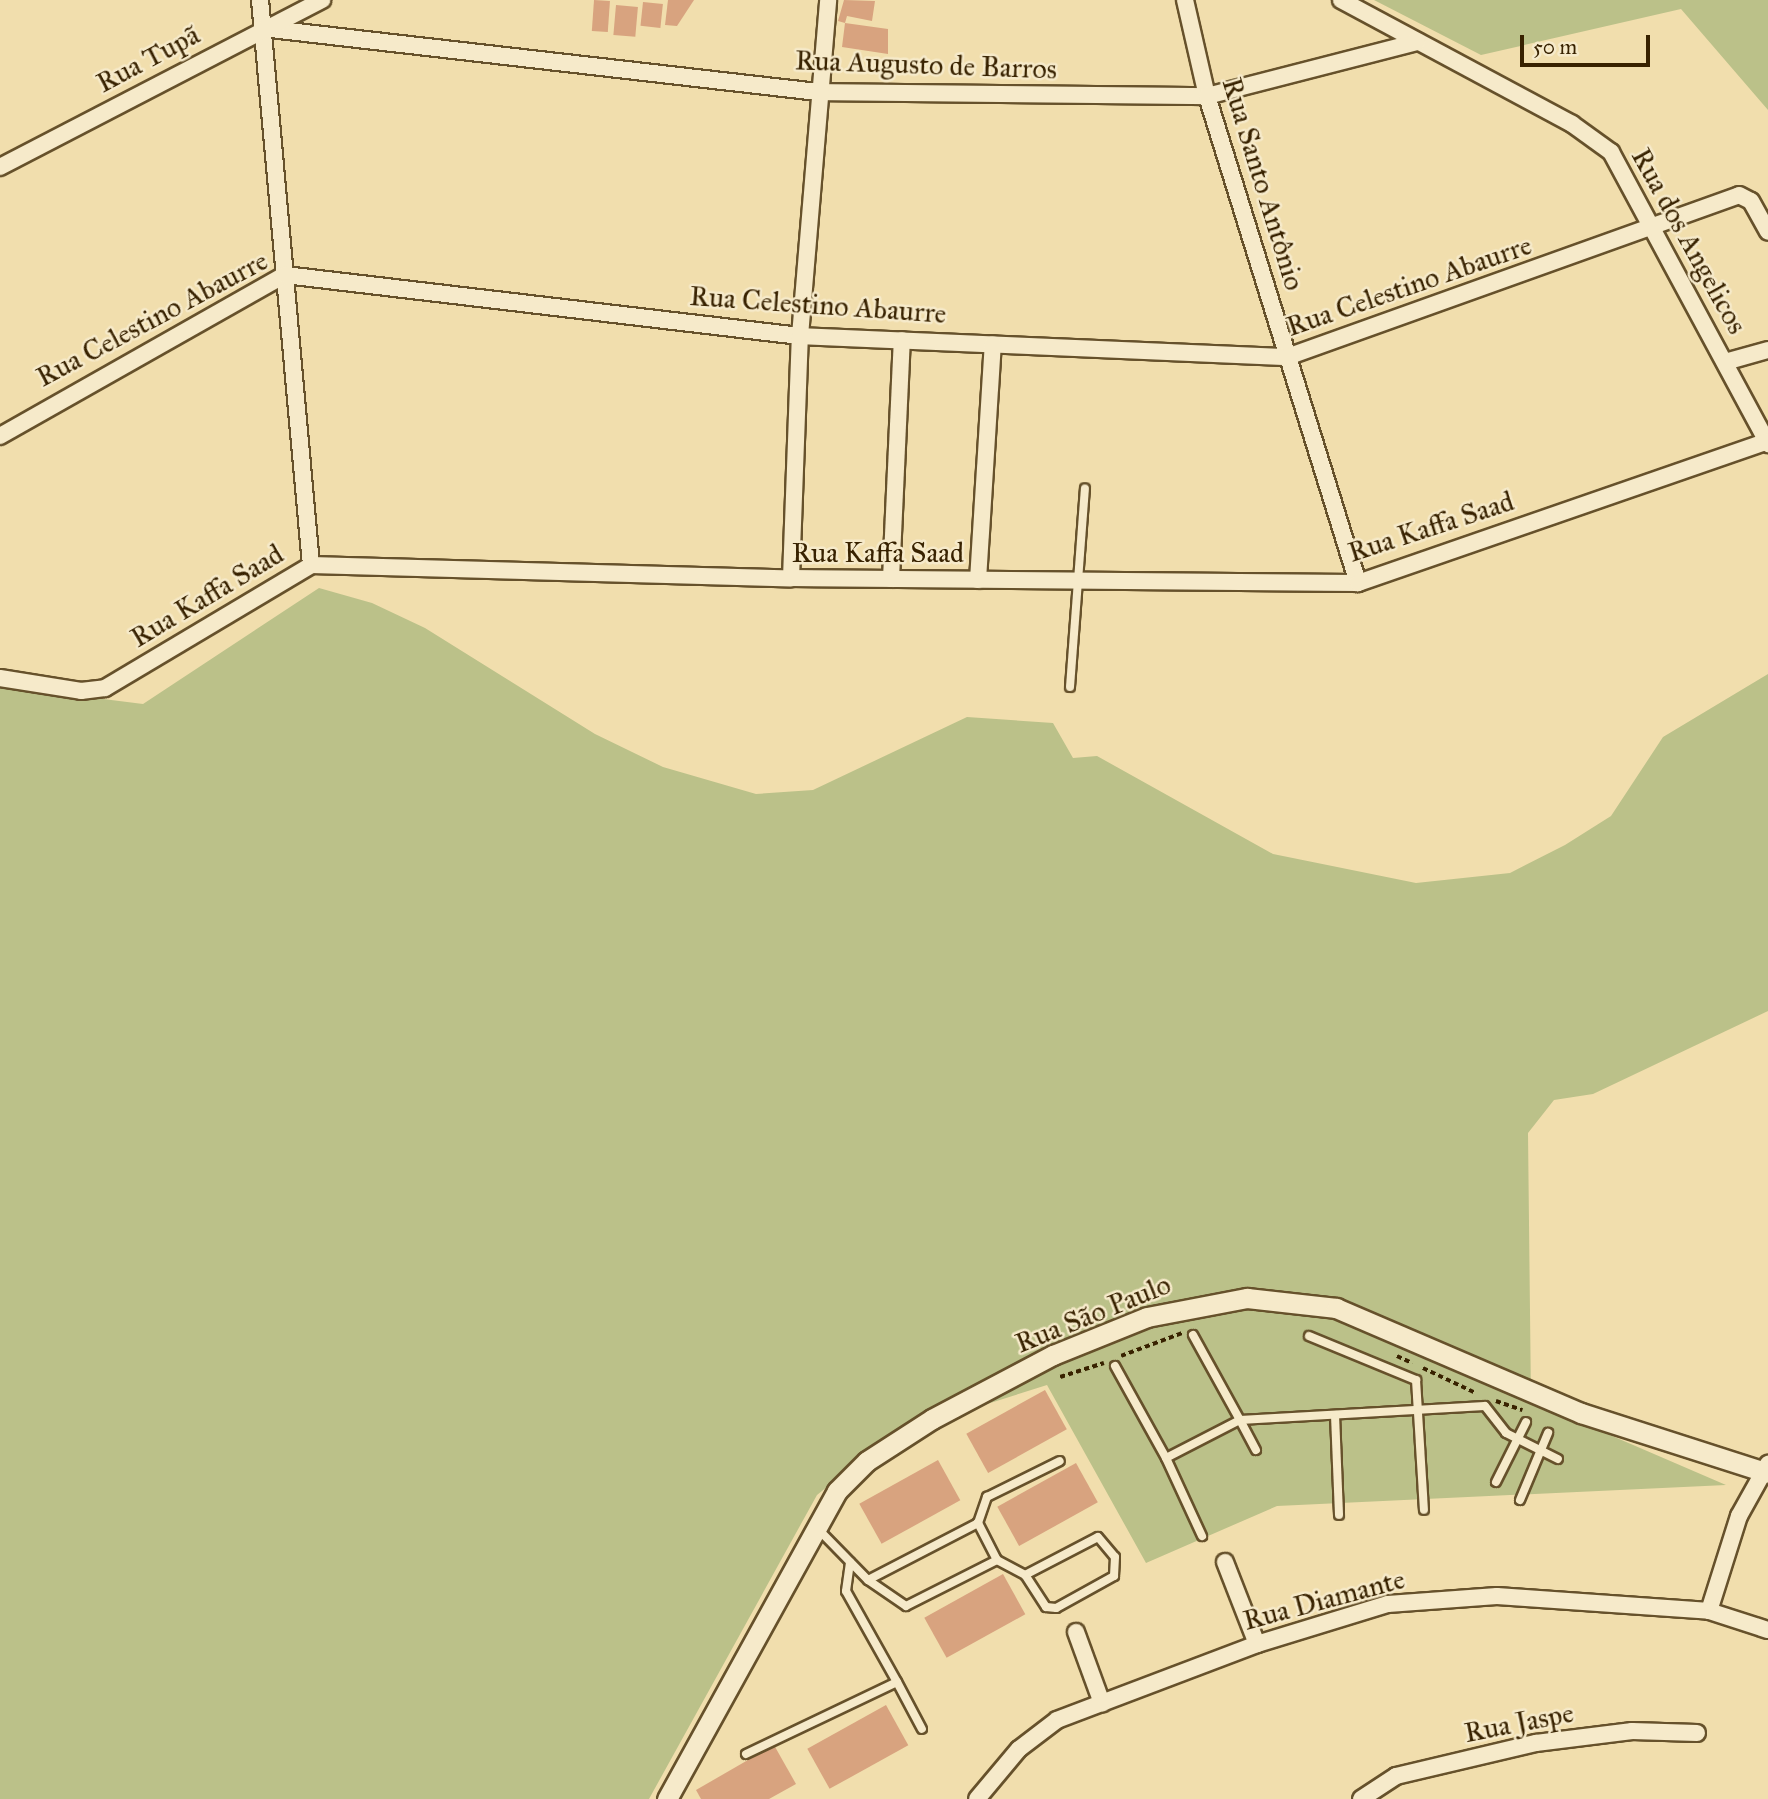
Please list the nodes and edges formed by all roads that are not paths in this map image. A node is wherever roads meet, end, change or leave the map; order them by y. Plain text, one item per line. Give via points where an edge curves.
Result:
1 (260, 0) edge
2 (322, 0) edge
3 (828, 0) edge
4 (1185, 0) edge
5 (1341, 0) edge
6 (262, 28) junction
7 (1417, 42) junction
8 (818, 92) junction
9 (1208, 96) junction
10 (0, 167) edge
11 (1656, 230) junction
12 (1768, 232) edge
13 (285, 275) junction
14 (800, 335) junction
15 (902, 340) junction
16 (993, 344) junction
17 (1768, 350) edge
18 (1287, 356) junction
19 (1725, 362) junction
20 (0, 436) edge
21 (1768, 442) edge
22 (1085, 489) dead end
23 (311, 565) junction
24 (791, 578) junction
25 (891, 579) junction
26 (978, 580) junction
27 (1078, 581) junction
28 (1358, 583) junction
29 (0, 678) edge
30 (1070, 688) dead end
31 (1192, 1333) road end
32 (1309, 1336) dead end
33 (1115, 1366) dead end
34 (1420, 1410) junction
35 (1335, 1415) junction
36 (1240, 1420) junction
37 (1526, 1422) dead end
38 (1548, 1433) dead end
39 (1517, 1440) junction
40 (1256, 1450) dead end
41 (1539, 1451) junction
42 (1166, 1458) junction
43 (1558, 1459) dead end
44 (1060, 1461) dead end
45 (1767, 1470) edge
46 (1496, 1482) dead end
47 (1520, 1500) dead end
48 (1424, 1510) dead end
49 (1339, 1515) dead end
50 (978, 1522) junction
51 (814, 1525) junction
52 (1202, 1536) dead end
53 (997, 1560) junction
54 (850, 1562) junction
55 (1225, 1563) dead end
56 (1025, 1574) junction
57 (868, 1580) junction
58 (1709, 1611) junction
59 (1768, 1630) edge
60 (1076, 1632) dead end
61 (1257, 1644) junction
62 (897, 1682) junction
63 (1102, 1703) junction
64 (922, 1730) dead end
65 (1697, 1732) dead end
66 (746, 1754) dead end
67 (667, 1799) edge
68 (977, 1799) edge
69 (1361, 1799) edge

1 - 6 street
2 - 6 street, Rua Tupã
3 - 8 street
4 - 9 street, Rua Santo Antônio
5 - 7 street, Rua dos Angelicos
6 - 8 street, Rua Augusto de Barros
6 - 10 street, Rua Tupã
6 - 13 street
7 - 9 street, Rua Augusto de Barros
7 - 11 street, Rua dos Angelicos via 1592,135 1627,174
8 - 9 street, Rua Augusto de Barros
8 - 14 street
9 - 18 street, Rua Santo Antônio
11 - 12 street, Rua Celestino Abaurre via 1739,195 1755,207
11 - 18 street, Rua Celestino Abaurre
11 - 19 street, Rua dos Angelicos
13 - 14 street, Rua Celestino Abaurre
13 - 20 street, Rua Celestino Abaurre
13 - 23 street
14 - 15 street, Rua Celestino Abaurre
14 - 24 street
15 - 16 street, Rua Celestino Abaurre
15 - 25 street
16 - 18 street, Rua Celestino Abaurre
16 - 26 street
17 - 19 street
18 - 28 street, Rua Santo Antônio
19 - 21 street, Rua dos Angelicos
21 - 28 street, Rua Kaffa Saad
22 - 27 lane
23 - 24 street, Rua Kaffa Saad
23 - 29 street, Rua Kaffa Saad via 105,688 81,691
24 - 25 street, Rua Kaffa Saad
25 - 26 street, Rua Kaffa Saad
26 - 27 street, Rua Kaffa Saad
27 - 28 street, Rua Kaffa Saad
27 - 30 lane
31 - 36 lane
32 - 34 lane via 1411,1374
33 - 42 lane
34 - 35 lane
34 - 39 lane via 1485,1406
34 - 48 lane
35 - 36 lane
35 - 49 lane
36 - 40 lane
36 - 42 lane
37 - 39 lane
38 - 41 lane
39 - 41 lane
39 - 46 lane
41 - 43 lane
41 - 47 lane
42 - 52 lane
44 - 50 lane via 987,1497
45 - 51 street, Rua São Paulo via 1581,1413 1336,1308 1247,1298 1147,1317 1017,1374 867,1461
45 - 58 street via 1731,1535
50 - 53 lane
50 - 57 lane
51 - 54 lane
51 - 67 street, Rua São Paulo
53 - 56 lane
53 - 57 lane via 906,1606
54 - 57 lane
54 - 62 lane via 846,1591
55 - 61 street
56 - 56 lane via 1039,1601 1056,1608 1114,1576 1118,1566 1098,1537
58 - 59 street, Rua Diamante
58 - 61 street, Rua Diamante via 1497,1596 1421,1600 1388,1604
60 - 63 street
61 - 63 street, Rua Diamante
62 - 64 lane
62 - 66 lane
63 - 68 street, Rua Diamante via 1057,1720 1019,1749
65 - 69 street, Rua Jaspe via 1632,1731 1536,1743 1396,1776

